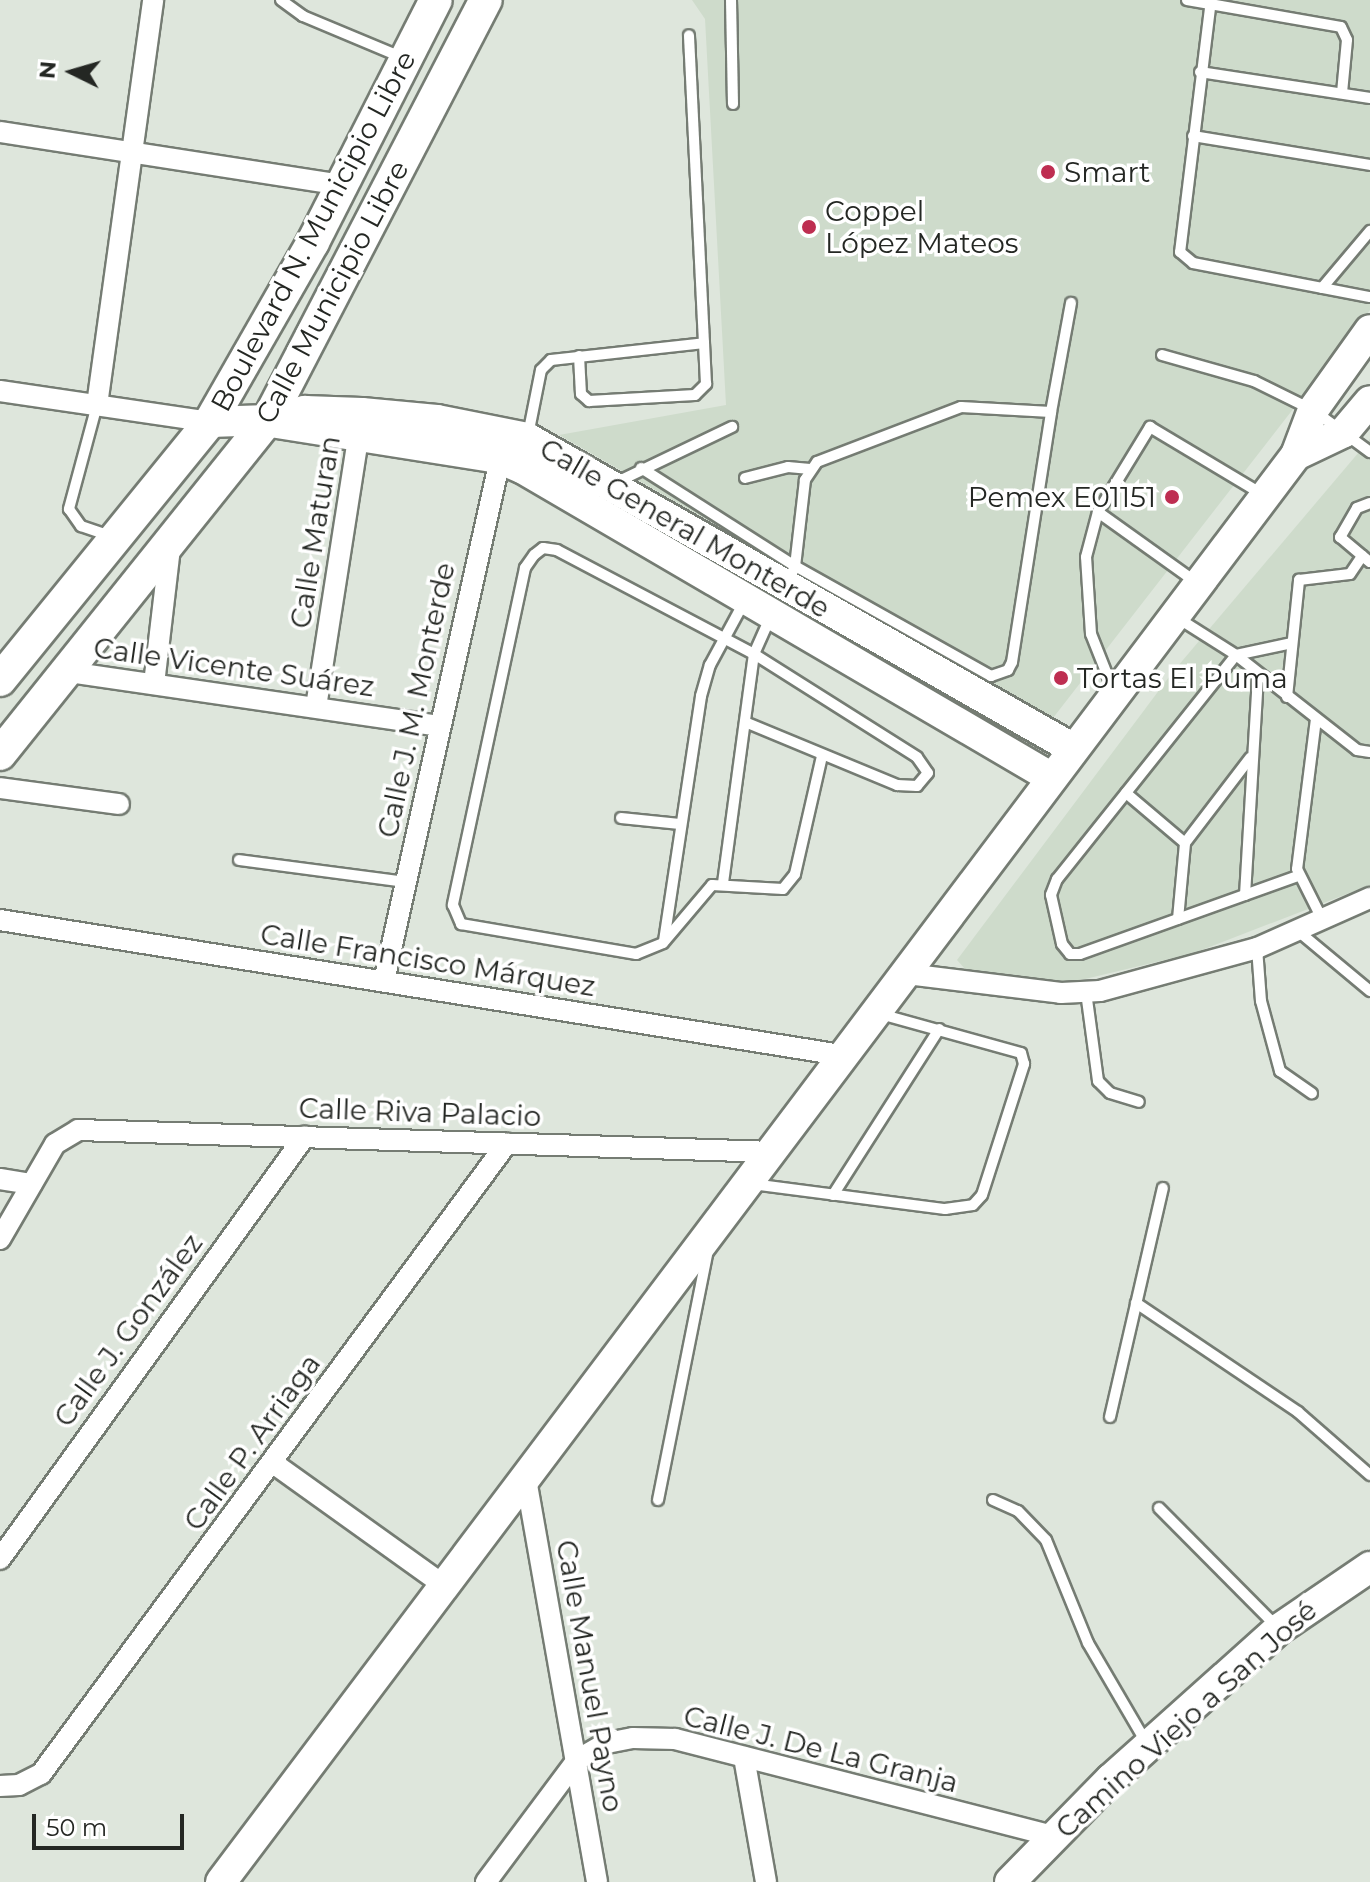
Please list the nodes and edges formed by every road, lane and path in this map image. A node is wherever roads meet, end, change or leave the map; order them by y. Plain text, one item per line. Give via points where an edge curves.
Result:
1 (153, 0) edge
2 (281, 0) edge
3 (486, 0) edge
4 (731, 0) edge
5 (1187, 0) edge
6 (1211, 2) edge
7 (430, 13) edge
8 (689, 35) dead end
9 (458, 53) junction
10 (406, 60) junction
11 (1200, 72) junction
12 (1342, 93) junction
13 (1370, 98) edge
14 (733, 104) dead end
15 (0, 132) edge
16 (1193, 136) junction
17 (132, 152) junction
18 (1370, 165) edge
19 (341, 185) junction
20 (1370, 231) edge
21 (1322, 288) junction
22 (1370, 297) edge
23 (1071, 303) dead end
24 (1370, 330) edge
25 (704, 343) junction
26 (1162, 355) dead end
27 (579, 356) junction
28 (0, 391) edge
29 (1370, 401) edge
30 (97, 405) junction
31 (1313, 410) junction
32 (1051, 412) junction
33 (268, 420) junction
34 (210, 422) junction
35 (360, 426) junction
36 (732, 427) dead end
37 (1344, 432) junction
38 (514, 449) junction
39 (1370, 452) edge
40 (1296, 455) junction
41 (641, 468) junction
42 (810, 469) junction
43 (745, 478) dead end
44 (613, 485) junction
45 (1264, 495) junction
46 (1370, 503) edge
47 (1098, 512) junction
48 (116, 537) junction
49 (170, 547) junction
50 (1366, 559) edge
51 (791, 577) junction
52 (1197, 583) junction
53 (763, 584) junction
54 (1173, 615) junction
55 (723, 637) junction
56 (1292, 643) junction
57 (754, 654) junction
58 (1236, 655) junction
59 (6, 664) edge
60 (69, 672) junction
61 (1258, 674) junction
62 (154, 684) junction
63 (1115, 694) junction
64 (1287, 697) junction
65 (316, 707) junction
66 (1316, 719) junction
67 (745, 722) junction
68 (439, 726) junction
69 (1072, 748) junction
70 (1370, 752) edge
71 (0, 754) edge
72 (822, 756) junction
73 (1251, 757) junction
74 (1052, 778) junction
75 (0, 788) edge
76 (1126, 793) junction
77 (119, 804) dead end
78 (621, 818) dead end
79 (680, 824) junction
80 (1185, 843) junction
81 (239, 860) dead end
82 (1298, 876) junction
83 (405, 882) junction
84 (723, 883) junction
85 (1245, 895) junction
86 (1370, 898) edge
87 (1178, 919) junction
88 (1322, 919) junction
89 (0, 920) edge
90 (1296, 929) junction
91 (663, 943) junction
92 (1257, 948) junction
93 (907, 974) junction
94 (384, 981) junction
95 (1370, 991) edge
96 (1086, 992) junction
97 (878, 1013) junction
98 (939, 1029) junction
99 (847, 1056) junction
100 (1312, 1093) dead end
101 (1139, 1102) dead end
102 (305, 1136) junction
103 (507, 1143) junction
104 (774, 1152) junction
105 (0, 1179) edge
106 (750, 1183) junction
107 (32, 1184) junction
108 (1163, 1188) dead end
109 (833, 1195) junction
110 (710, 1237) junction
111 (0, 1239) edge
112 (1136, 1303) junction
113 (1110, 1417) dead end
114 (273, 1463) junction
115 (1370, 1475) edge
116 (526, 1479) junction
117 (658, 1500) dead end
118 (993, 1500) dead end
119 (1159, 1508) dead end
120 (0, 1559) edge
121 (1370, 1567) edge
122 (445, 1586) junction
123 (1279, 1629) junction
124 (1148, 1746) junction
125 (744, 1757) junction
126 (577, 1760) junction
127 (0, 1786) edge
128 (1054, 1836) junction
129 (221, 1882) edge
130 (486, 1882) edge
131 (597, 1882) edge
132 (766, 1882) edge
133 (1010, 1882) edge

1 - 17 street
2 - 10 lane via 303,16
3 - 9 main road, Calle Municipio Libre
4 - 14 lane
5 - 6 lane
6 - 11 lane
6 - 12 lane via 1341,27 1347,40
7 - 9 main road
7 - 10 main road, Boulevard N. Municipio Libre
8 - 25 lane
9 - 33 main road, Calle Municipio Libre
10 - 19 main road, Boulevard N. Municipio Libre
11 - 12 lane
11 - 16 lane
12 - 13 lane
15 - 17 street
16 - 18 lane
16 - 21 lane via 1180,243 1186,259
17 - 19 street
17 - 30 street
19 - 34 main road, Boulevard N. Municipio Libre
20 - 21 lane
21 - 22 lane
23 - 32 lane
24 - 31 main road
25 - 27 lane
25 - 27 lane via 706,384 695,395 589,401 581,394
26 - 31 lane via 1254,381
27 - 38 lane via 551,360 541,370
28 - 30 street, Calle General Monterde
29 - 37 main road
30 - 34 street, Calle General Monterde
30 - 48 lane via 69,509 81,526
31 - 37 lane
31 - 40 main road
32 - 42 lane via 961,407
32 - 51 lane via 1008,670 991,676
33 - 34 main road, Calle General Monterde
33 - 35 main road, Calle General Monterde
33 - 49 main road, Calle Municipio Libre
34 - 48 main road, Boulevard N. Municipio Libre
35 - 38 main road, Calle General Monterde
35 - 65 street, Calle Maturan
36 - 41 lane
37 - 39 lane
37 - 40 main road
38 - 44 main road, Calle General Monterde
38 - 53 main road, Calle General Monterde
38 - 68 street, Calle J. M. Monterde
40 - 45 main road
41 - 44 lane
41 - 53 lane
42 - 43 lane via 788,467
42 - 51 lane
44 - 53 main road, Calle General Monterde
45 - 47 lane via 1150,427
45 - 52 main road
46 - 50 lane via 1357,508 1341,530 1342,542
47 - 52 lane
47 - 63 lane via 1084,590 1091,634
48 - 59 main road, Boulevard N. Municipio Libre
49 - 60 main road, Calle Municipio Libre
49 - 62 street
50 - 56 lane via 1350,574 1299,580
51 - 53 main road, Calle General Monterde
51 - 69 main road, Calle General Monterde
52 - 54 main road
53 - 55 lane
53 - 57 lane
53 - 74 main road, Calle General Monterde
54 - 58 lane
54 - 63 main road
55 - 57 lane
55 - 79 lane via 701,696
55 - 91 lane via 557,550 543,548 534,555 525,568 453,905 461,924 490,932 621,953 648,951
56 - 58 lane
56 - 64 lane
57 - 67 lane
57 - 72 lane via 917,757 928,773 917,786 897,785
58 - 61 lane
58 - 76 lane
60 - 62 street, Calle Vicente Suárez
60 - 71 main road, Calle Municipio Libre
61 - 64 lane
61 - 73 lane
62 - 65 street, Calle Vicente Suárez
63 - 69 main road
64 - 66 lane
65 - 68 street, Calle Vicente Suárez
66 - 70 lane via 1357,750
66 - 82 lane
67 - 72 lane
67 - 84 lane
68 - 83 street, Calle J. M. Monterde
69 - 74 main road
72 - 84 lane via 790,884 772,890
73 - 80 lane
73 - 85 lane
74 - 93 main road
75 - 77 street
76 - 80 lane
76 - 87 lane via 1052,887 1062,944 1070,954 1080,954
78 - 79 lane
79 - 91 lane
80 - 87 lane
81 - 83 lane
82 - 85 lane
82 - 88 lane
83 - 94 street, Calle J. M. Monterde
84 - 91 lane via 703,892
85 - 87 lane
86 - 88 street
88 - 90 street
89 - 94 street, Calle Francisco Márquez
90 - 92 street
90 - 95 lane
92 - 96 street via 1145,982
92 - 100 lane via 1261,1001 1280,1071
93 - 96 street
93 - 97 main road
94 - 99 street, Calle Francisco Márquez
96 - 101 lane via 1098,1081 1110,1093
97 - 98 lane
97 - 99 main road
98 - 109 lane
98 - 109 lane via 1021,1053 1024,1064 982,1195 973,1205 945,1209
99 - 104 main road
102 - 103 street, Calle Riva Palacio
102 - 107 street, Calle Riva Palacio via 86,1129 65,1135
102 - 120 street, Calle J. González
103 - 104 street, Calle Riva Palacio
103 - 114 street, Calle P. Arriaga
104 - 106 main road
105 - 107 street
106 - 109 lane
106 - 110 main road
107 - 111 street
108 - 112 lane
110 - 116 main road
110 - 117 lane
112 - 113 lane
112 - 115 lane via 1298,1412
114 - 122 street
114 - 127 street, Calle P. Arriaga via 41,1774 19,1785
116 - 122 main road
116 - 126 street, Calle Manuel Payno
118 - 124 lane via 1018,1511 1046,1540 1088,1643
119 - 123 lane
121 - 123 main road, Camino Viejo a San José
122 - 129 main road
123 - 124 main road, Camino Viejo a San José
124 - 128 main road, Camino Viejo a San José
125 - 126 street, Calle J. De La Granja via 675,1739 633,1738 607,1743
125 - 128 street, Calle J. De La Granja
125 - 132 street
126 - 130 street
126 - 131 street, Calle Manuel Payno
128 - 133 main road, Camino Viejo a San José

